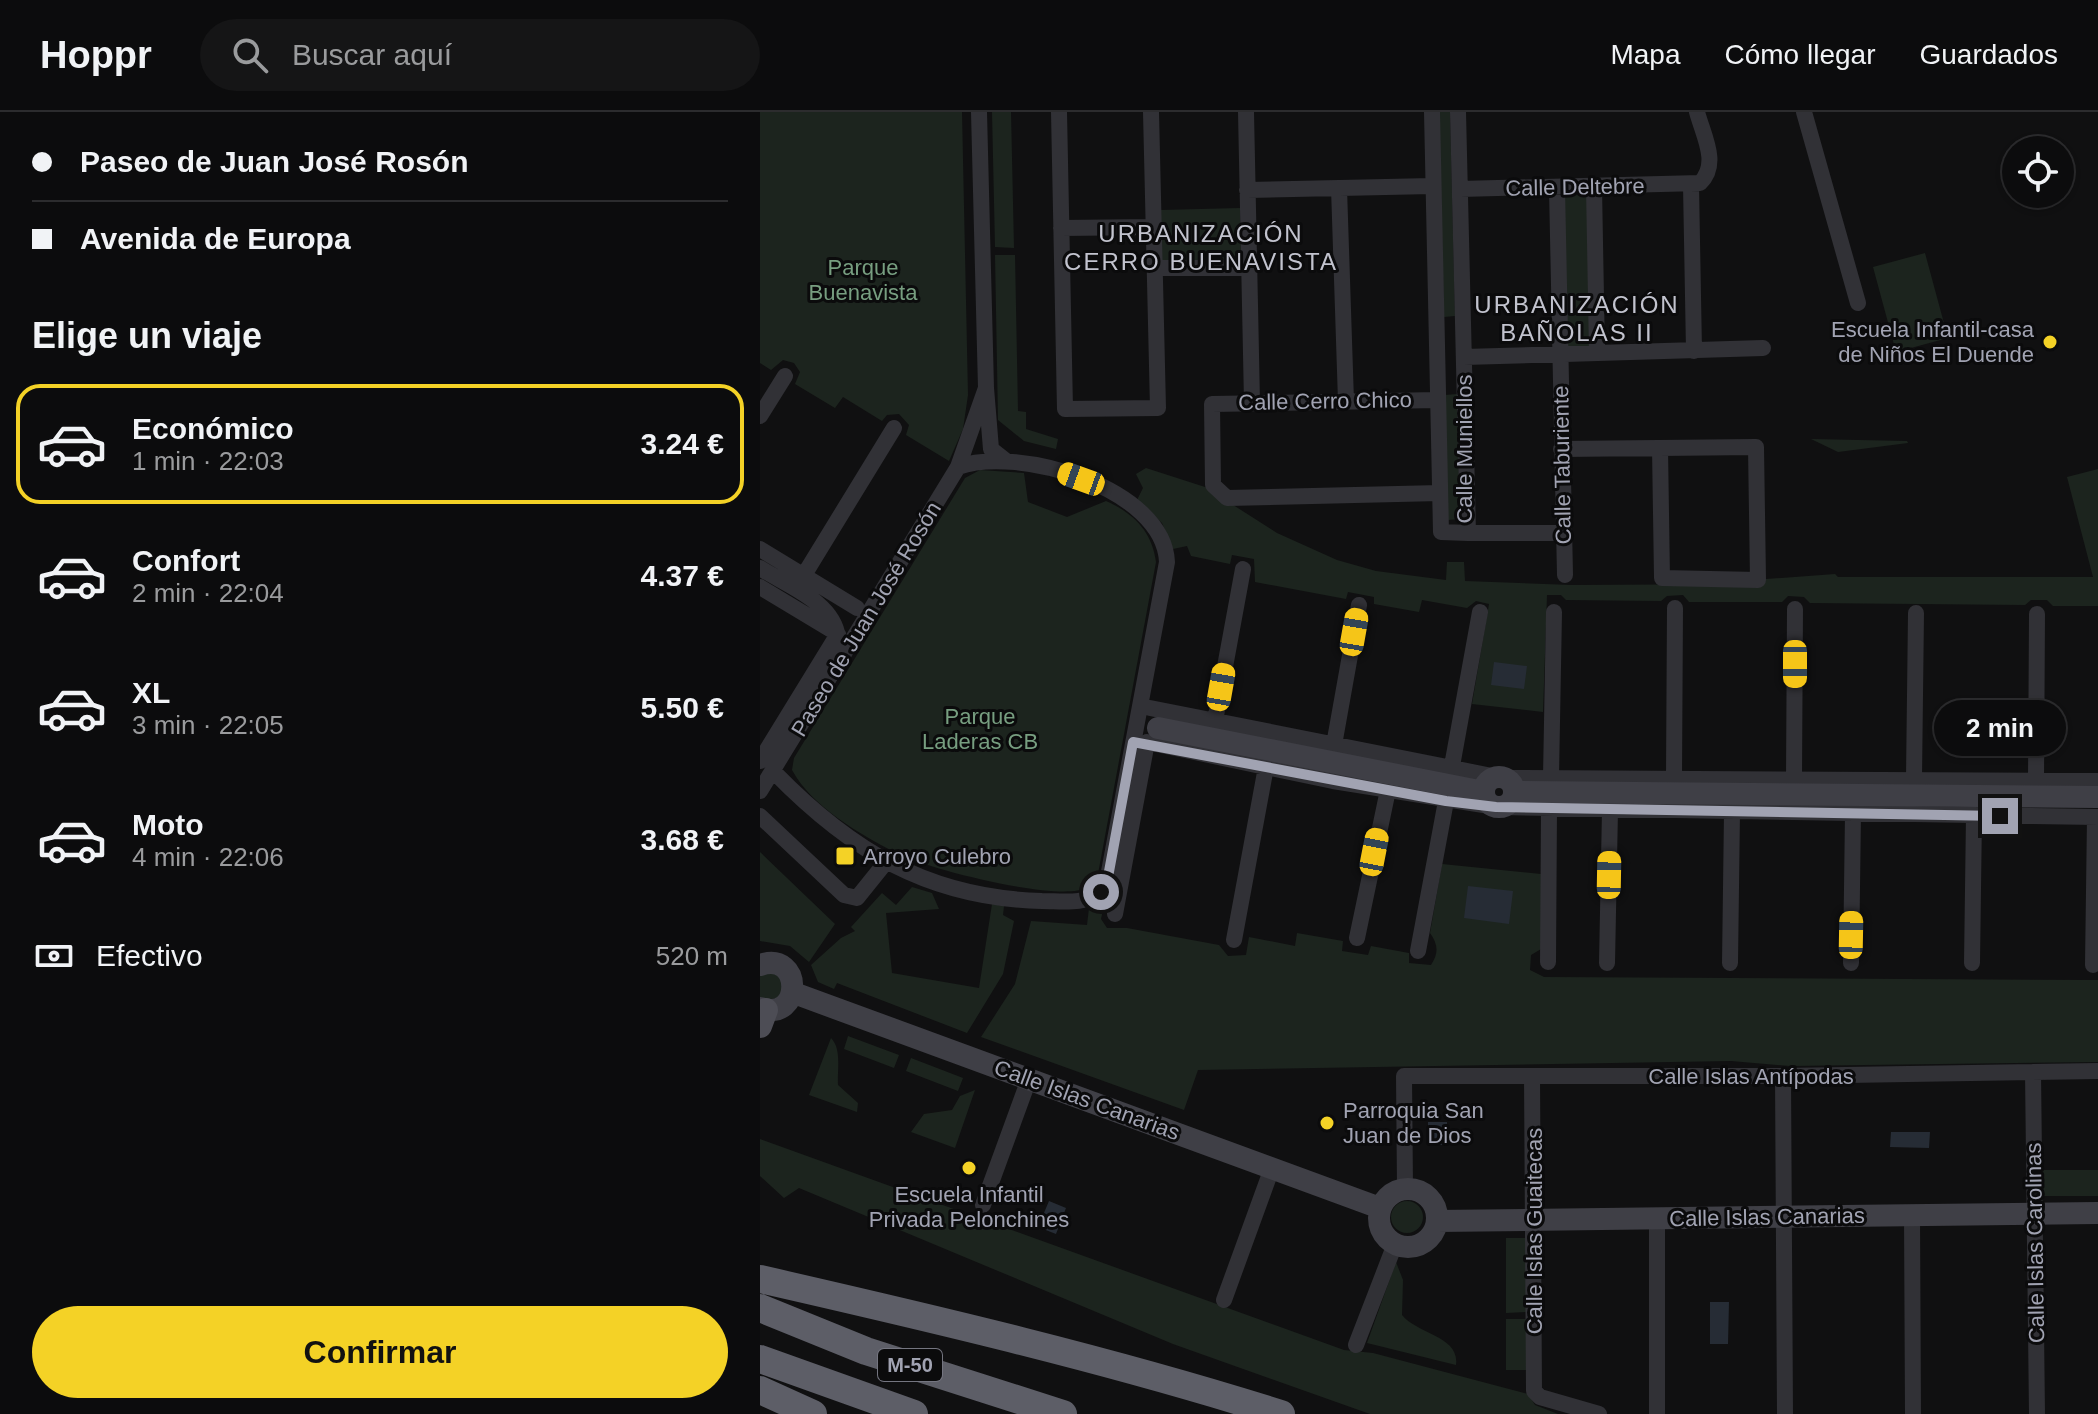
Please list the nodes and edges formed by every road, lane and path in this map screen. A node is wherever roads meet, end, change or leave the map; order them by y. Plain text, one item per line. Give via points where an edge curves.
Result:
1 (979, 112) edge
2 (1059, 112) edge
3 (1151, 112) edge
4 (1246, 112) edge
5 (1432, 112) edge
6 (1458, 112) edge
7 (1697, 112) edge
8 (1804, 112) edge
9 (1691, 185) junction
10 (1432, 186) junction
11 (1594, 187) junction
12 (1339, 188) junction
13 (1557, 188) junction
14 (1460, 189) junction
15 (1247, 190) junction
16 (1154, 227) junction
17 (1061, 228) junction
18 (1155, 268) junction
19 (1249, 268) junction
20 (1858, 303) dead end
21 (1763, 348) dead end
22 (1694, 351) junction
23 (1597, 353) junction
24 (1560, 354) junction
25 (1464, 357) junction
26 (785, 376) dead end
27 (986, 388) junction
28 (1438, 400) junction
29 (1346, 401) junction
30 (1252, 402) junction
31 (760, 416) edge
32 (894, 428) dead end
33 (1660, 448) junction
34 (1561, 449) junction
35 (1005, 460) junction
36 (958, 467) junction
37 (1440, 493) junction
38 (1468, 533) junction
39 (1564, 533) junction
40 (760, 549) edge
41 (760, 568) edge
42 (1243, 569) dead end
43 (804, 575) junction
44 (1565, 575) dead end
45 (760, 587) edge
46 (879, 600) junction
47 (1359, 605) dead end
48 (824, 608) junction
49 (1675, 608) dead end
50 (854, 609) junction
51 (1795, 609) dead end
52 (1480, 612) dead end
53 (1554, 612) dead end
54 (1916, 613) dead end
55 (2037, 614) dead end
56 (838, 632) junction
57 (838, 666) junction
58 (1215, 721) junction
59 (1145, 724) junction
60 (1267, 749) junction
61 (1327, 752) junction
62 (761, 760) edge
63 (1452, 766) junction
64 (775, 770) junction
65 (1390, 773) junction
66 (1551, 777) junction
67 (1603, 777) junction
68 (1794, 778) junction
69 (1848, 778) junction
70 (1737, 779) junction
71 (2036, 780) junction
72 (1333, 781) junction
73 (1987, 781) junction
74 (1668, 786) junction
75 (1912, 787) junction
76 (760, 791) edge
77 (1500, 792) junction
78 (1717, 794) junction
79 (1811, 794) junction
80 (2097, 796) edge
81 (2054, 797) junction
82 (1446, 801) junction
83 (1616, 802) junction
84 (1858, 804) junction
85 (1970, 806) junction
86 (1549, 809) junction
87 (1681, 810) junction
88 (1732, 812) junction
89 (1791, 813) junction
90 (1922, 814) junction
91 (760, 816) edge
92 (2027, 816) junction
93 (886, 862) junction
94 (1101, 892) junction
95 (1357, 938) dead end
96 (1234, 940) dead end
97 (1418, 951) dead end
98 (1548, 962) dead end
99 (1607, 963) dead end
100 (1730, 963) dead end
101 (1851, 963) dead end
102 (1972, 963) dead end
103 (760, 965) edge
104 (2093, 965) dead end
105 (794, 993) junction
106 (762, 1015) edge
107 (2098, 1071) edge
108 (2033, 1072) junction
109 (1532, 1076) junction
110 (1783, 1076) junction
111 (1029, 1079) junction
112 (1272, 1168) junction
113 (1405, 1188) junction
114 (983, 1205) dead end
115 (1380, 1208) junction
116 (2098, 1213) edge
117 (2034, 1214) junction
118 (1912, 1215) junction
119 (1783, 1217) junction
120 (1657, 1218) junction
121 (1535, 1219) junction
122 (1437, 1221) junction
123 (1395, 1244) junction
124 (760, 1279) edge
125 (1224, 1300) dead end
126 (760, 1308) edge
127 (1356, 1345) dead end
128 (760, 1359) edge
129 (760, 1390) edge
130 (813, 1414) edge
131 (914, 1414) edge
132 (1063, 1414) edge
133 (1281, 1414) edge
134 (1599, 1414) edge
135 (1657, 1414) edge
136 (1785, 1414) edge
137 (1913, 1414) edge
138 (2037, 1414) edge

1 - 27 street, Paseo de Juan José Rosón
2 - 17 street
3 - 16 street
4 - 15 street
5 - 10 street, Calle Muniellos
6 - 14 street, Calle Muniellos
7 - 9 street via 1711,162 1708,176
8 - 20 street
9 - 11 street, Calle Deltebre
9 - 22 street
10 - 12 street
10 - 28 street, Calle Muniellos
11 - 13 street, Calle Deltebre
11 - 23 street
12 - 15 street
12 - 29 street
13 - 14 street, Calle Deltebre
13 - 24 street, Calle Taburiente
14 - 25 street, Calle Muniellos
15 - 19 street
16 - 17 street
16 - 18 street
17 - 18 street via 1065,409 1158,408
18 - 19 street
19 - 30 street
21 - 22 street
22 - 23 street
23 - 24 street
24 - 25 street
24 - 34 street, Calle Taburiente
25 - 38 street, Calle Muniellos
26 - 31 street
27 - 35 street, Paseo de Juan José Rosón via 991,449
27 - 36 street, Paseo de Juan José Rosón
28 - 29 street, Calle Cerro Chico
28 - 37 street, Calle Muniellos
29 - 30 street, Calle Cerro Chico
30 - 37 street, Calle Cerro Chico via 1212,404 1213,485 1227,498
32 - 43 street
33 - 33 street via 1756,447 1758,580 1662,578
33 - 34 street
34 - 39 street, Calle Taburiente
35 - 36 street
35 - 59 street via 1060,471 1103,488 1141,511 1160,533 1167,562
36 - 46 street, Paseo de Juan José Rosón
37 - 38 street, Calle Muniellos via 1441,532
38 - 39 street
39 - 44 street, Calle Taburiente
40 - 43 street
41 - 48 street
42 - 58 street
43 - 50 street
45 - 56 street
46 - 50 street
46 - 57 street, Paseo de Juan José Rosón
47 - 61 street
48 - 50 street
48 - 56 street
49 - 74 street
50 - 56 street
51 - 68 street
52 - 63 street
53 - 66 street
54 - 75 street
55 - 71 street
56 - 57 street
56 - 62 street
57 - 64 street, Paseo de Juan José Rosón
58 - 59 street
58 - 60 street
59 - 60 street
59 - 94 street
59 - 94 street via 1116,907
60 - 61 street
60 - 72 street
60 - 96 street
61 - 65 street
61 - 72 street
62 - 64 street
63 - 65 street
63 - 77 street
64 - 76 street, Paseo de Juan José Rosón
64 - 93 street via 845,838
65 - 72 street
65 - 77 street
65 - 82 street
65 - 95 street
66 - 67 street
66 - 77 street
67 - 74 street
67 - 83 street
68 - 69 street
68 - 70 street
69 - 75 street
69 - 84 street
70 - 74 street
70 - 78 street
71 - 73 street
71 - 80 street
73 - 75 street
73 - 85 street
74 - 78 street
74 - 83 street
74 - 87 street
75 - 84 street
75 - 85 street
75 - 90 street
77 - 82 street
77 - 83 street
77 - 86 street
78 - 79 street
79 - 84 street
79 - 89 street
80 - 81 street
80 - 92 street
80 - 104 street
81 - 85 street
81 - 92 street
82 - 97 street
83 - 86 street
83 - 87 street
83 - 99 street
84 - 89 street
84 - 90 street
84 - 101 street
85 - 90 street
85 - 92 street
85 - 102 street
86 - 98 street
87 - 88 street
88 - 89 street
88 - 100 street
91 - 93 street via 844,895 857,898
93 - 94 street via 969,890 1026,900 1084,901
103 - 105 street via 773,962 785,968 793,978
105 - 106 street via 784,1006
105 - 111 street, Calle Islas Canarias
107 - 108 street, Calle Islas Antípodas
108 - 110 street, Calle Islas Antípodas
108 - 117 street, Calle Islas Carolinas
109 - 110 street, Calle Islas Antípodas
109 - 113 street, Calle Islas Antípodas via 1404,1076
109 - 121 street, Calle Islas Guaitecas
110 - 119 street
111 - 112 street, Calle Islas Canarias
111 - 114 street
112 - 115 street, Calle Islas Canarias
112 - 125 street
113 - 115 street via 1387,1197
113 - 122 street via 1430,1198
115 - 123 street via 1380,1228
116 - 117 street, Calle Islas Canarias
117 - 118 street, Calle Islas Canarias
117 - 138 street, Calle Islas Carolinas
118 - 119 street, Calle Islas Canarias
118 - 137 street
119 - 120 street, Calle Islas Canarias
119 - 136 street
120 - 121 street, Calle Islas Canarias
120 - 135 street
121 - 122 street, Calle Islas Canarias
121 - 134 street, Calle Islas Guaitecas via 1534,1386 1540,1397
122 - 123 street via 1418,1245
123 - 127 street
124 - 133 highway via 947,1322
126 - 132 highway, M-50 via 866,1351
128 - 131 highway, M-50
129 - 130 highway

